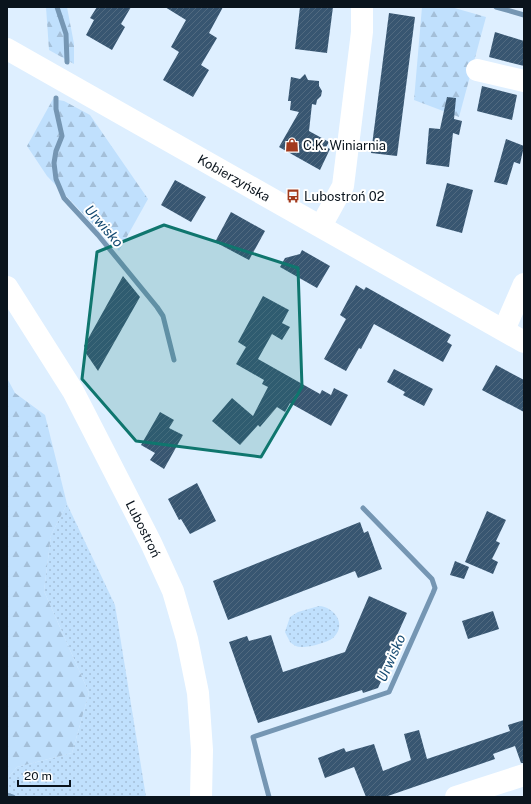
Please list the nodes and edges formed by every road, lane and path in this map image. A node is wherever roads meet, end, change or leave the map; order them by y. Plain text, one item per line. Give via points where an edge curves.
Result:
1 (362, 7) edge
2 (7, 49) edge
3 (477, 70) dead end
4 (524, 81) edge
5 (321, 226) junction
6 (524, 284) edge
7 (7, 287) edge
8 (504, 330) junction
9 (524, 342) edge
10 (524, 774) edge
11 (201, 797) edge
12 (456, 797) edge

1 - 5 street via 362,32 343,186
2 - 5 street, Kobierzyńska
3 - 4 street
5 - 8 street, Kobierzyńska
6 - 8 street
7 - 11 street, Lubostroń via 73,391 151,543 173,592 187,639 198,693 202,750
8 - 9 street, Kobierzyńska
10 - 12 street

